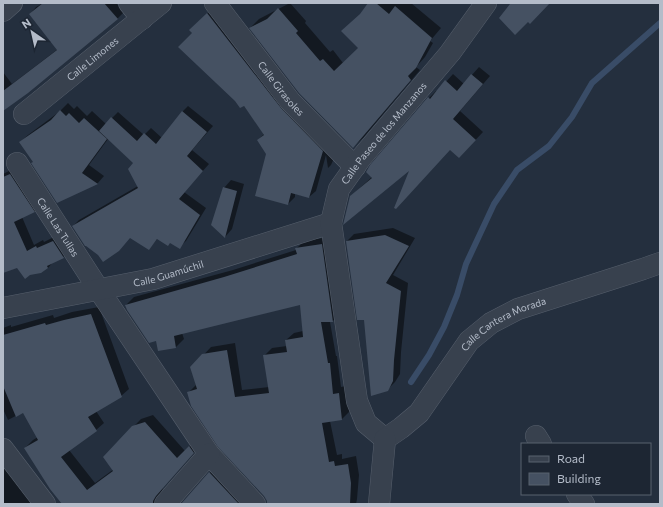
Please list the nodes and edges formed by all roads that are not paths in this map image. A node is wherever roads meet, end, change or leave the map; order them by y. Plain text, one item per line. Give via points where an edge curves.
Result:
1 (12, 3) edge
2 (161, 3) edge
3 (215, 3) edge
4 (486, 3) edge
5 (3, 11) edge
6 (135, 11) edge
7 (24, 114) dead end
8 (17, 163) dead end
9 (355, 168) junction
10 (331, 223) junction
11 (660, 262) edge
12 (99, 290) junction
13 (3, 308) edge
14 (385, 439) junction
15 (3, 449) edge
16 (209, 454) junction
17 (578, 495) edge
18 (45, 504) edge
19 (165, 504) edge
20 (255, 504) edge
21 (379, 504) edge
22 (584, 504) edge

1 - 5 street
2 - 6 street, Calle Limones
3 - 9 street, Calle Girasoles via 290,101
4 - 9 street, Calle Paseo de los Manzanos via 450,53
6 - 7 street, Calle Limones
8 - 12 street, Calle Las Tullas
9 - 10 street, Calle Paseo de los Manzanos via 339,189
10 - 12 street, Calle Guamúchil via 152,279
10 - 14 street, Calle Paseo de los Manzanos via 357,401 366,423
11 - 14 street, Calle Cantera Morada via 518,309 491,323 469,341 419,413
12 - 13 street, Calle Guamúchil
12 - 16 street, Calle Las Tullas
14 - 21 street
15 - 18 street
16 - 19 street
16 - 20 street
17 - 22 street

